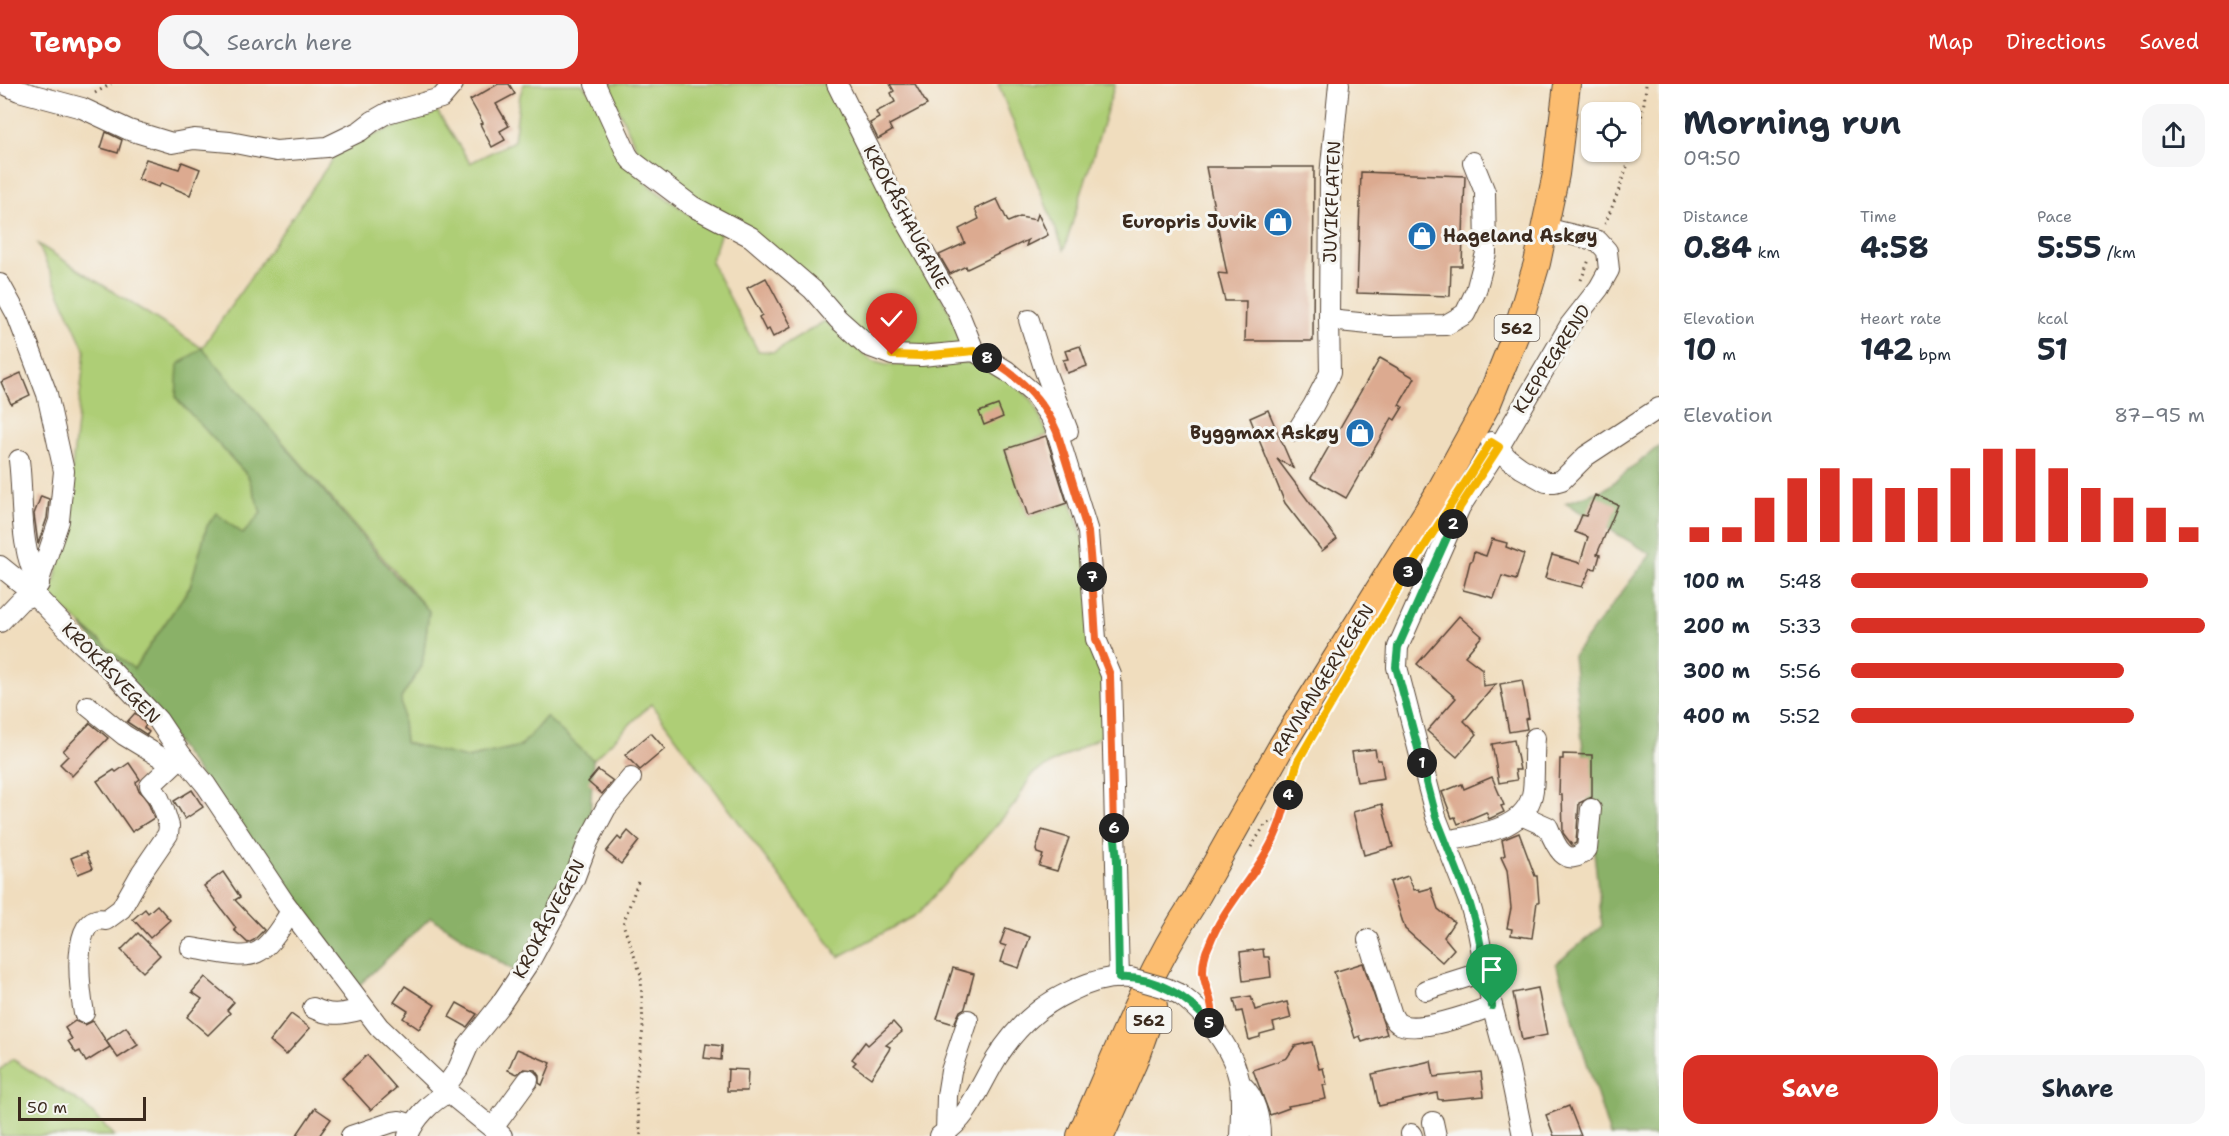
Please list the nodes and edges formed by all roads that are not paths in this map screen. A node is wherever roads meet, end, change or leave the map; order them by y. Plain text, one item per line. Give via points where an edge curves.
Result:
1 (4, 84) edge
2 (453, 84) edge
3 (595, 84) edge
4 (837, 84) edge
5 (1339, 84) edge
6 (1568, 84) edge
7 (1473, 162) dead end
8 (1545, 228) junction
9 (0, 284) edge
10 (1029, 320) dead end
11 (1329, 320) junction
12 (974, 351) junction
13 (1659, 408) edge
14 (1298, 431) dead end
15 (1495, 444) junction
16 (1063, 456) junction
17 (19, 460) dead end
18 (0, 566) edge
19 (36, 589) junction
20 (0, 622) edge
21 (88, 706) dead end
22 (1535, 738) dead end
23 (177, 760) junction
24 (631, 778) dead end
25 (1591, 809) dead end
26 (1521, 815) junction
27 (1447, 841) junction
28 (1194, 902) junction
29 (291, 911) junction
30 (1368, 940) dead end
31 (191, 948) dead end
32 (1485, 971) junction
33 (1125, 978) junction
34 (1426, 990) dead end
35 (1492, 1006) junction
36 (312, 1008) dead end
37 (365, 1009) junction
38 (84, 1013) dead end
39 (968, 1020) dead end
40 (528, 1080) dead end
41 (1239, 1083) junction
42 (446, 1091) junction
43 (411, 1130) edge
44 (498, 1132) edge
45 (359, 1134) edge
46 (943, 1134) edge
47 (1080, 1136) edge
48 (1101, 1136) edge
49 (1240, 1136) edge
50 (1260, 1136) edge
51 (1523, 1136) edge

1 - 2 street via 82,108 129,130 172,143 230,142 276,151 327,147 387,113 441,98
3 - 12 street via 632,160 692,206 751,237 868,346 882,353 908,356
4 - 12 street, KROKÅSHAUGANE via 897,205 959,314
5 - 11 street, JUVIKFLATEN via 1329,176
6 - 8 main road, RAVNANGERVEGEN / 562
7 - 11 street via 1485,192 1486,253 1465,314 1446,325 1389,326
8 - 15 street, KLEPPEGREND via 1598,241 1607,251 1609,270
8 - 28 main road, RAVNANGERVEGEN / 562 via 1515,336 1477,424 1281,747
9 - 19 street via 17,315 47,394 64,471 59,521
10 - 16 street via 1069,431
11 - 14 street, JUVIKFLATEN via 1330,373
12 - 16 street via 1034,394 1051,418
13 - 15 street via 1586,456 1555,482 1546,482 1521,468
15 - 27 street, KLEPPEGREND via 1460,507 1396,656 1436,817
16 - 33 street via 1088,532 1096,639 1110,675
17 - 19 street via 25,541
18 - 19 street, KROKÅSVEGEN
19 - 20 street
19 - 23 street, KROKÅSVEGEN via 158,720
21 - 23 street, KROKÅSVEGEN via 124,735
22 - 26 street via 1533,790 1528,808
23 - 29 street, KROKÅSVEGEN via 206,785
23 - 38 street via 150,786 164,810 168,834 121,909 106,920 90,922 84,930 80,961
24 - 42 street, KROKÅSVEGEN via 606,808 531,959 469,1044
25 - 26 street via 1587,849 1575,856 1564,856 1548,828
26 - 27 street via 1497,828
27 - 32 street, KLEPPEGREND via 1469,901
28 - 47 main road, RAVNANGERVEGEN / 562 via 1152,975
28 - 48 main road, RAVNANGERVEGEN / 562 via 1134,1062
29 - 31 street via 272,941 254,955
29 - 37 street, KROKÅSVEGEN
30 - 35 street via 1398,1024 1457,1020
32 - 34 street
32 - 35 street, KLEPPEGREND
33 - 41 street, bridge via 1166,988 1200,1011 1235,1067
33 - 46 street via 1083,986 1032,1015 1014,1033 966,1112
35 - 51 street, KLEPPEGREND
36 - 37 street via 335,1016
37 - 42 street, KROKÅSVEGEN
39 - 46 street via 951,1071
40 - 44 street, KROKÅSVEGEN
41 - 49 street
41 - 50 street via 1256,1111
42 - 43 street, KROKÅSVEGEN
42 - 44 street, KROKÅSVEGEN
43 - 45 street, KROKÅSVEGEN via 400,1121

